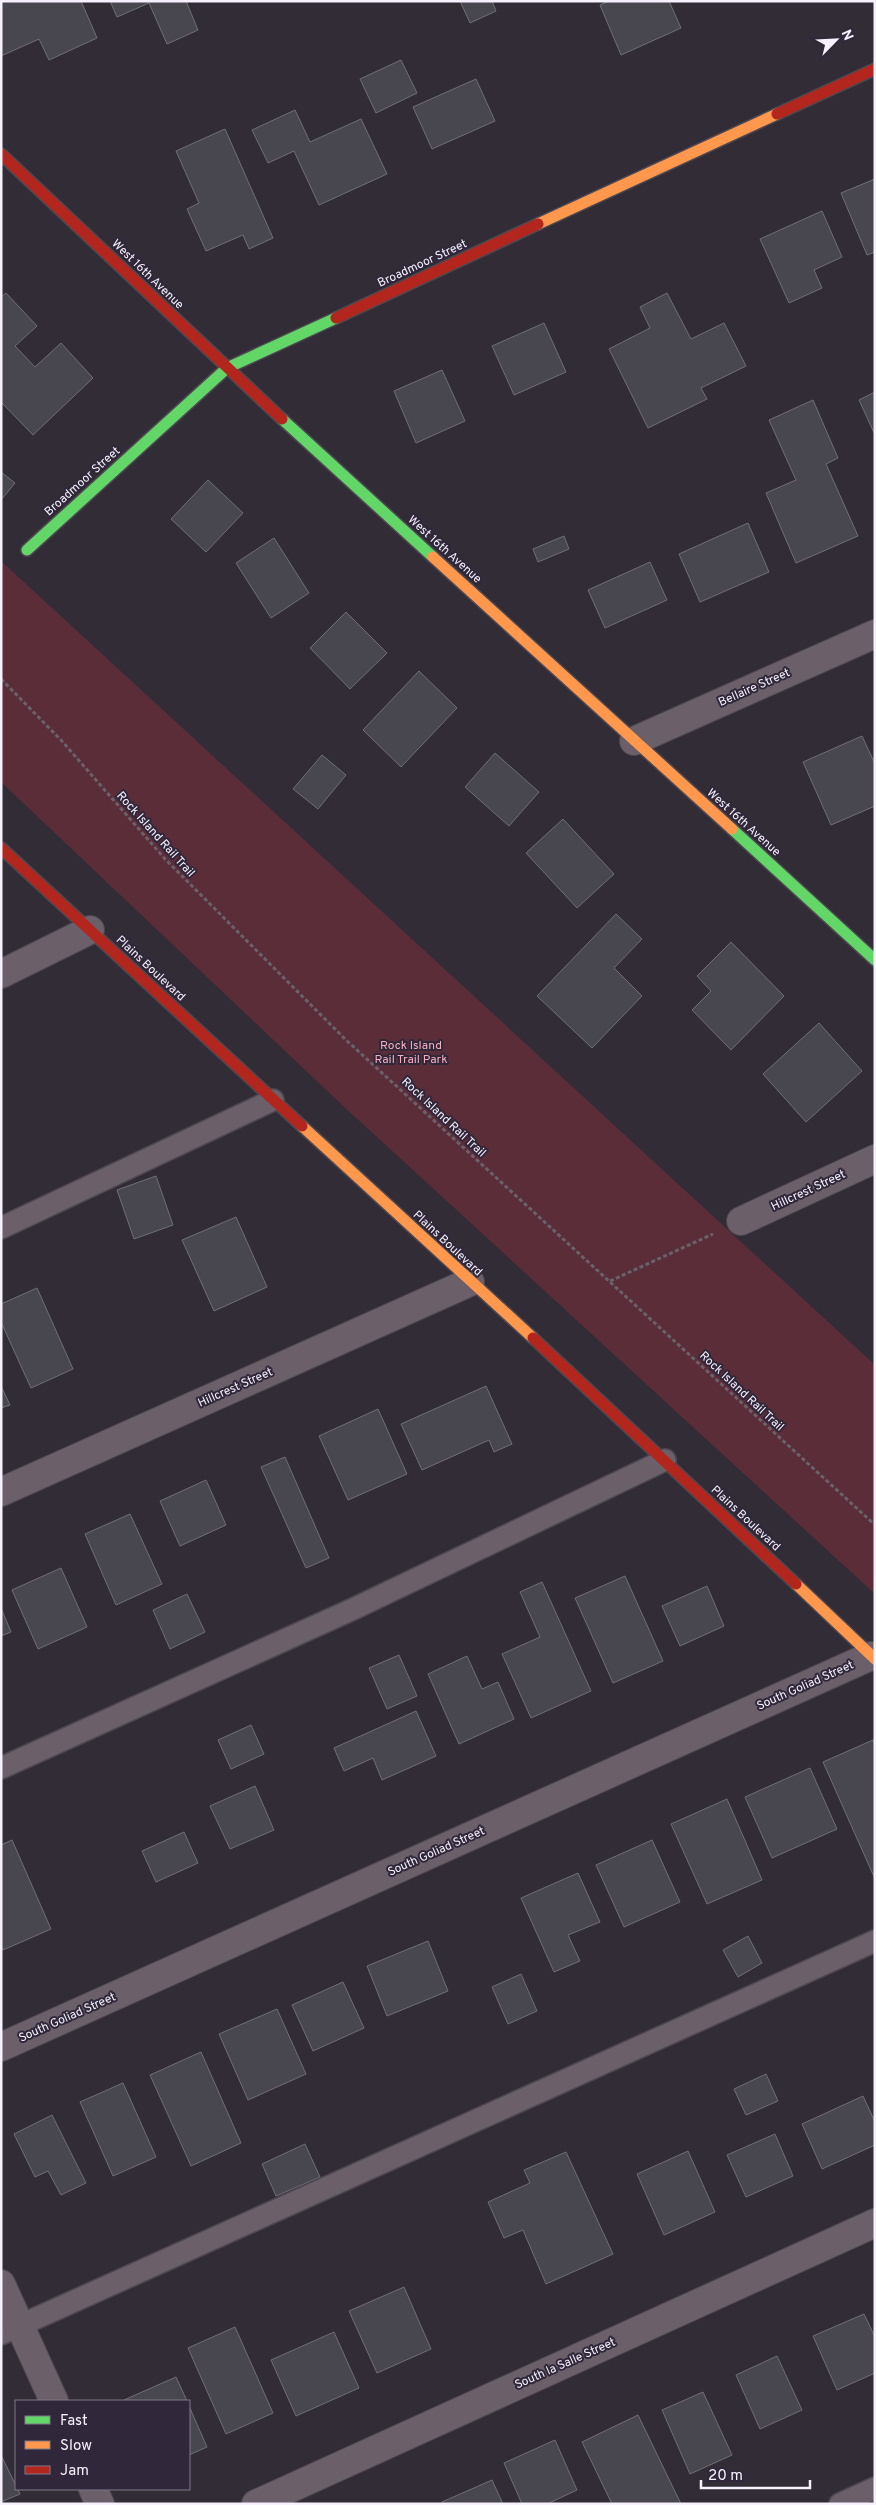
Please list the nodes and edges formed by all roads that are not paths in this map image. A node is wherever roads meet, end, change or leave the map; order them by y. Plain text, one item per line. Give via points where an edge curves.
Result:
1 (875, 69) edge
2 (1, 154) edge
3 (227, 368) junction
4 (27, 550) dead end
5 (875, 634) edge
6 (634, 741) junction
7 (1, 848) edge
8 (90, 930) junction
9 (875, 960) edge
10 (1, 974) edge
11 (273, 1100) junction
12 (875, 1159) edge
13 (741, 1221) road end
14 (1, 1228) edge
15 (470, 1282) junction
16 (665, 1460) junction
17 (1, 1492) edge
18 (873, 1658) edge
19 (1, 1768) edge
20 (875, 1942) edge
21 (1, 2047) edge
22 (875, 2223) edge
23 (1, 2284) edge
24 (11, 2330) edge
25 (53, 2400) edge
26 (875, 2488) edge
27 (93, 2490) edge
28 (100, 2504) edge
29 (256, 2504) edge
30 (840, 2504) edge

1 - 3 street, Broadmoor Street
2 - 3 street, West 16th Avenue
3 - 4 street, Broadmoor Street
3 - 6 street, West 16th Avenue
5 - 6 street, Bellaire Street
6 - 9 street, West 16th Avenue
7 - 8 street, Plains Boulevard
8 - 10 street
8 - 11 street, Plains Boulevard
11 - 14 lane
11 - 15 street, Plains Boulevard
12 - 13 street, Hillcrest Street
15 - 16 street, Plains Boulevard
15 - 17 street, Hillcrest Street
16 - 18 street, Plains Boulevard
16 - 19 lane via 351,1610
18 - 21 street, South Goliad Street
20 - 24 lane
22 - 29 street, South la Salle Street
23 - 24 street
24 - 25 street
26 - 30 lane
27 - 28 street

